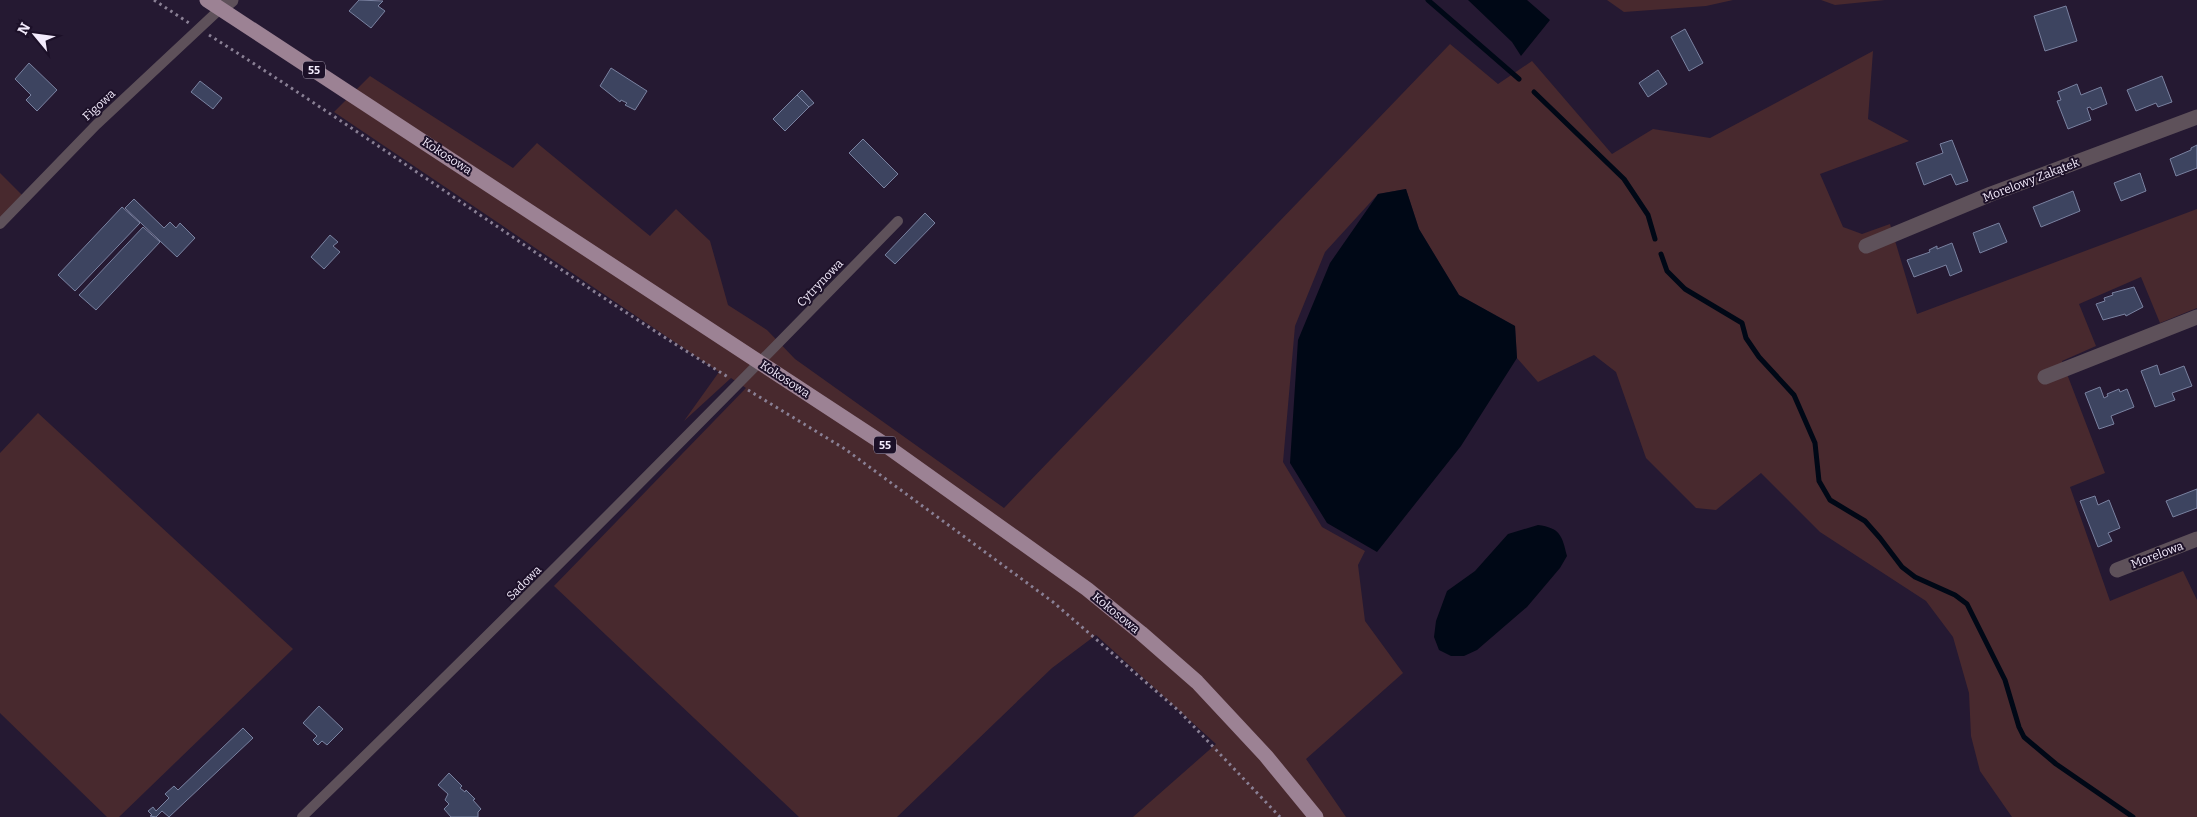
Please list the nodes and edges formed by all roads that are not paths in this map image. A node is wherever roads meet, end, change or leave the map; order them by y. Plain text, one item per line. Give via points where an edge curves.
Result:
1 (207, 0) edge
2 (225, 4) edge
3 (2197, 117) edge
4 (898, 221) dead end
5 (0, 224) edge
6 (1866, 246) dead end
7 (2197, 317) edge
8 (760, 363) junction
9 (2045, 377) dead end
10 (2197, 540) edge
11 (2117, 570) dead end
12 (302, 817) edge
13 (1316, 817) edge

1 - 2 main road, Kokosowa / 55
2 - 5 lane, Figowa via 96,125
2 - 8 main road, Kokosowa / 55
3 - 6 street, Morelowy Zakątek via 1991,194
4 - 8 lane, Cytrynowa
7 - 9 street
8 - 12 lane, Sadowa
8 - 13 main road, Kokosowa / 55 via 881,442 1087,589 1141,633 1197,682 1266,756
10 - 11 street, Morelowa

